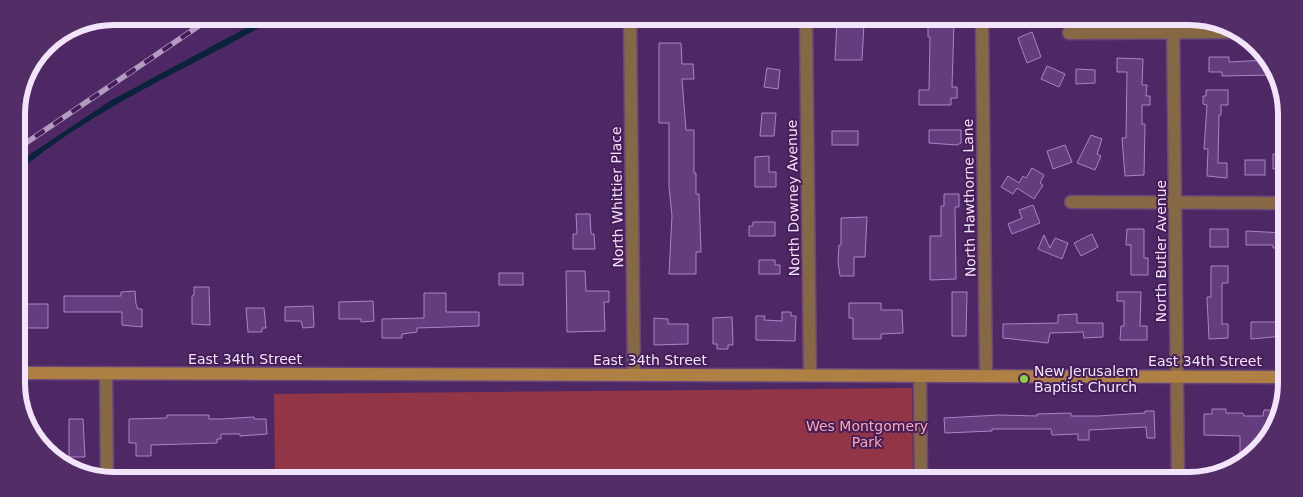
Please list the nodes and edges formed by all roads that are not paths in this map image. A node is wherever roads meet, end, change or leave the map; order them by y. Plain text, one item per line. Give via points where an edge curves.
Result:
1 (630, 25) edge
2 (806, 25) edge
3 (982, 25) edge
4 (1173, 27) edge
5 (1219, 31) edge
6 (1069, 33) dead end
7 (1071, 202) dead end
8 (1176, 202) junction
9 (1278, 203) edge
10 (25, 374) edge
11 (106, 374) junction
12 (634, 375) junction
13 (810, 375) junction
14 (920, 376) junction
15 (986, 376) junction
16 (1177, 376) junction
17 (1278, 377) edge
18 (107, 471) edge
19 (921, 472) edge
20 (1178, 472) edge

1 - 12 street, North Whittier Place
2 - 13 street, North Downey Avenue
3 - 15 street, North Hawthorne Lane
4 - 5 street
4 - 6 street
4 - 8 street, North Butler Avenue
7 - 8 street
8 - 9 street
8 - 16 street, North Butler Avenue
10 - 11 main road, East 34th Street
11 - 12 main road, East 34th Street
11 - 18 street
12 - 13 main road, East 34th Street
13 - 14 main road, East 34th Street
14 - 15 main road, East 34th Street
14 - 19 street
15 - 16 main road, East 34th Street
16 - 17 main road, East 34th Street
16 - 20 street, North Butler Avenue

